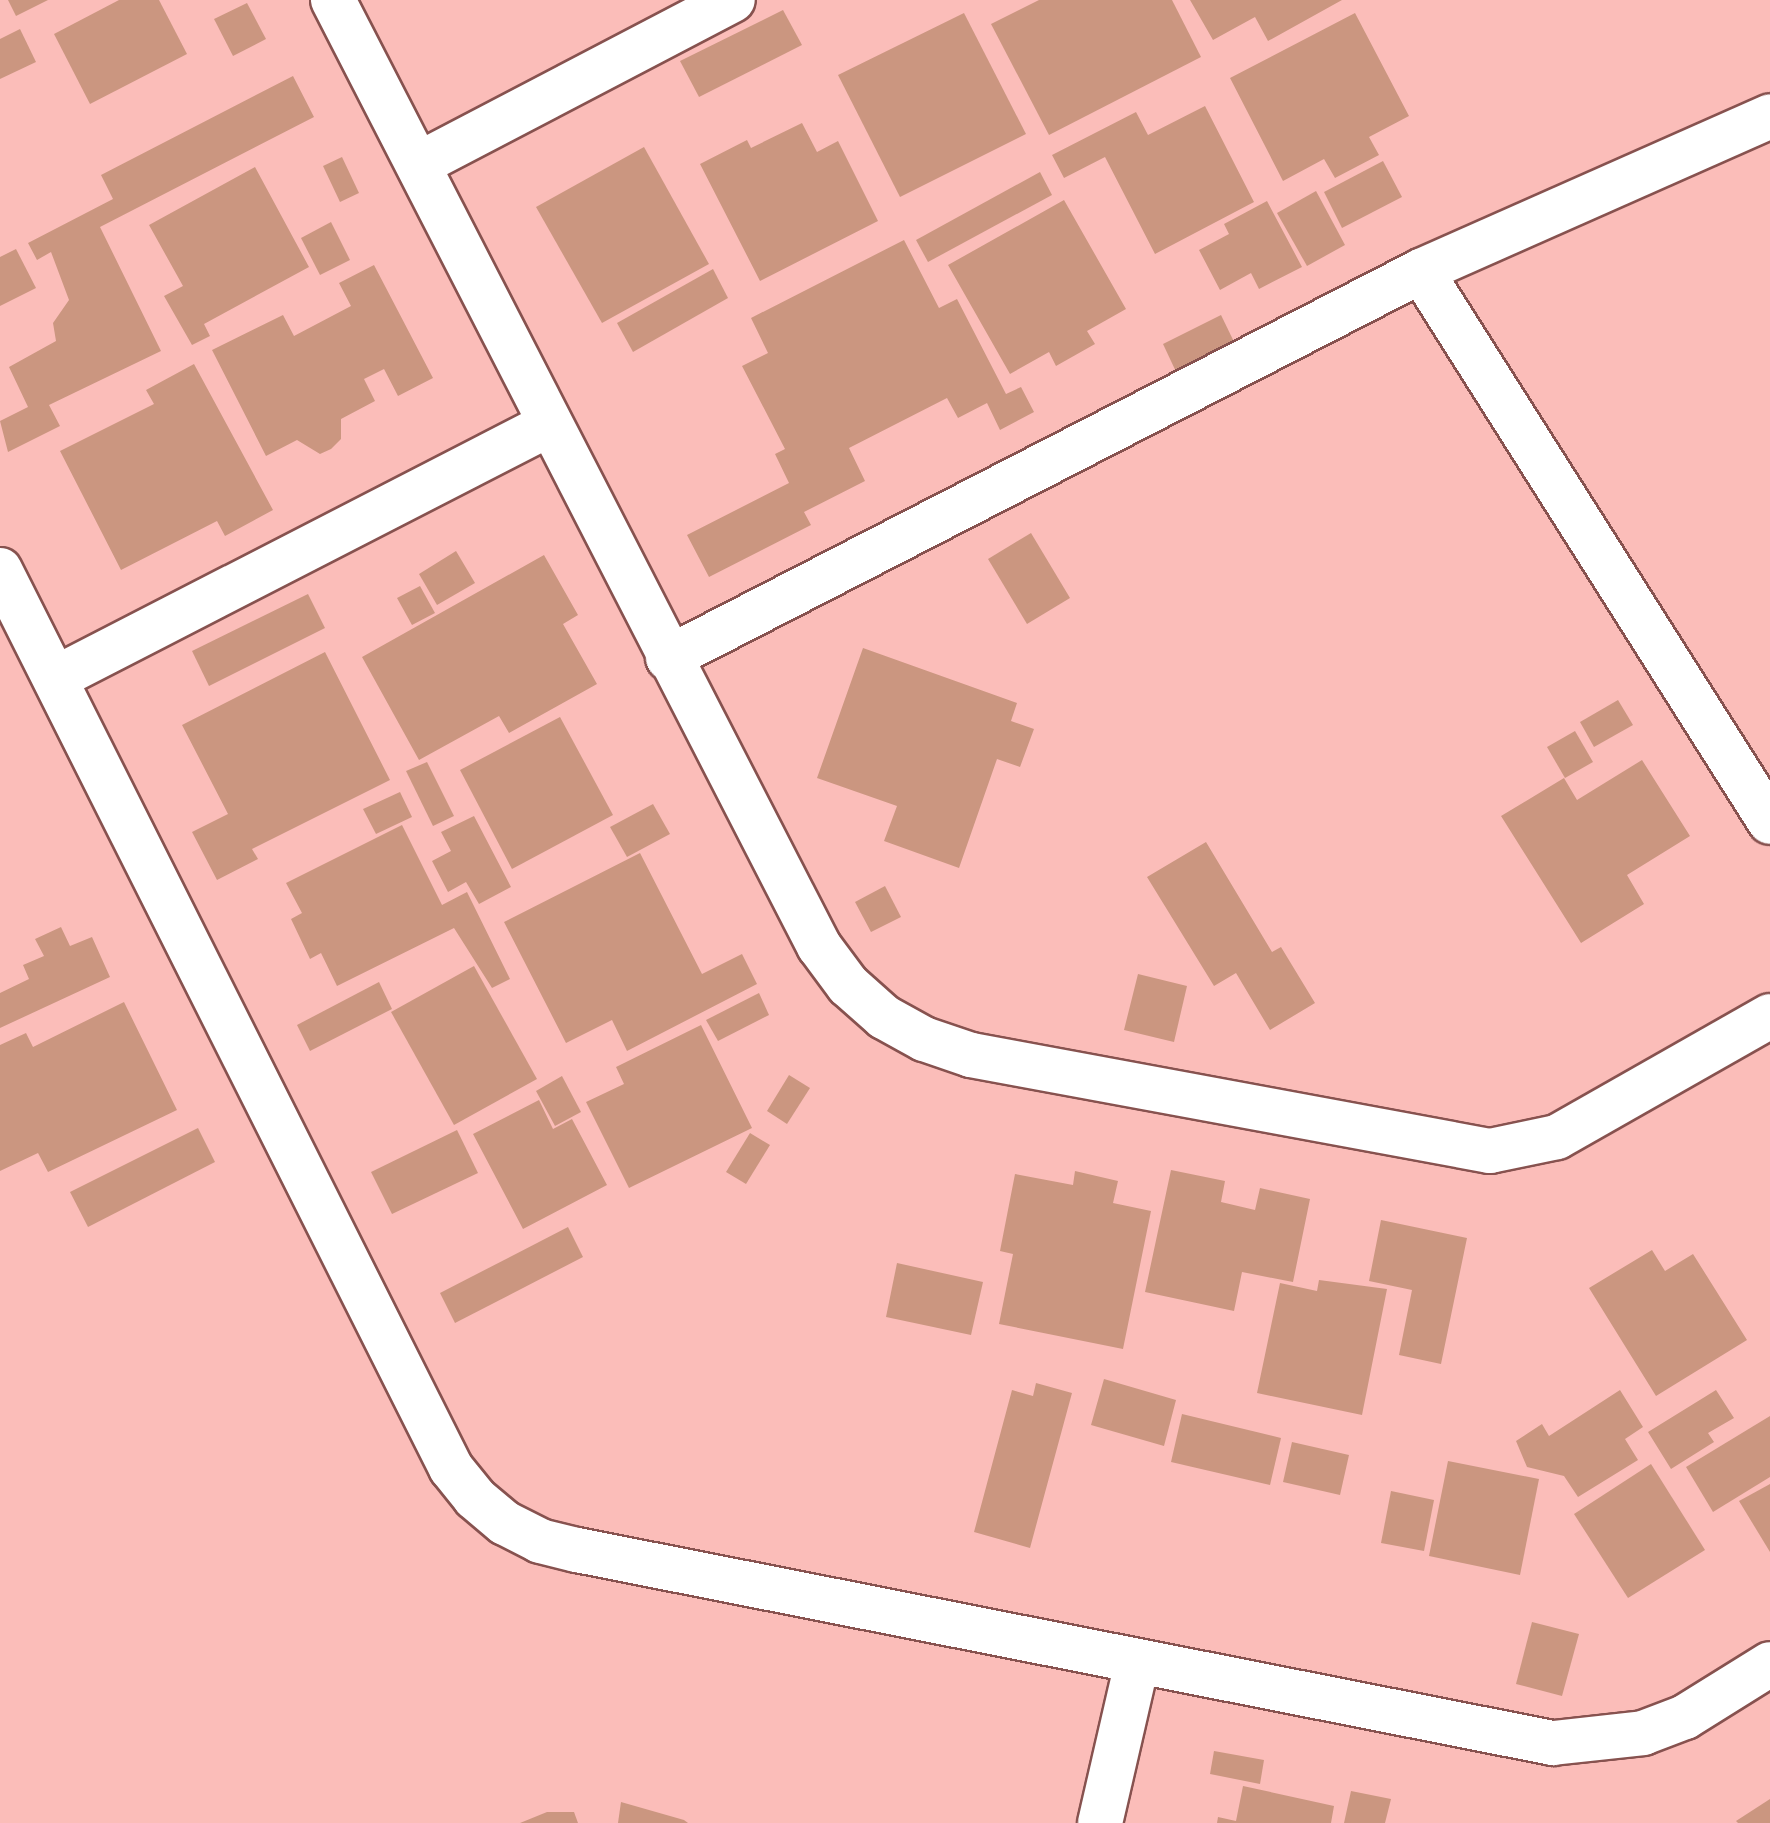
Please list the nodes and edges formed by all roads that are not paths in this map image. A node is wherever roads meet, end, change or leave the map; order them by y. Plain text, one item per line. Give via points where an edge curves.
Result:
1 (333, 0) edge
2 (733, 0) edge
3 (1770, 116) edge
4 (419, 164) junction
5 (1421, 271) junction
6 (548, 425) junction
7 (0, 570) edge
8 (668, 658) junction
9 (56, 678) junction
10 (1770, 822) edge
11 (1770, 1016) edge
12 (1137, 1663) junction
13 (1770, 1664) edge
14 (1100, 1823) edge

1 - 4 street
2 - 4 street
3 - 5 street
4 - 6 street
5 - 8 street
5 - 10 street
6 - 8 street
6 - 9 street
7 - 9 street
8 - 11 street via 819,946 848,985 884,1017 924,1039 971,1055 1456,1149 1490,1151 1557,1137
9 - 12 street via 451,1468 475,1498 540,1541
12 - 13 street via 1553,1743 1643,1733 1685,1717
12 - 14 street

